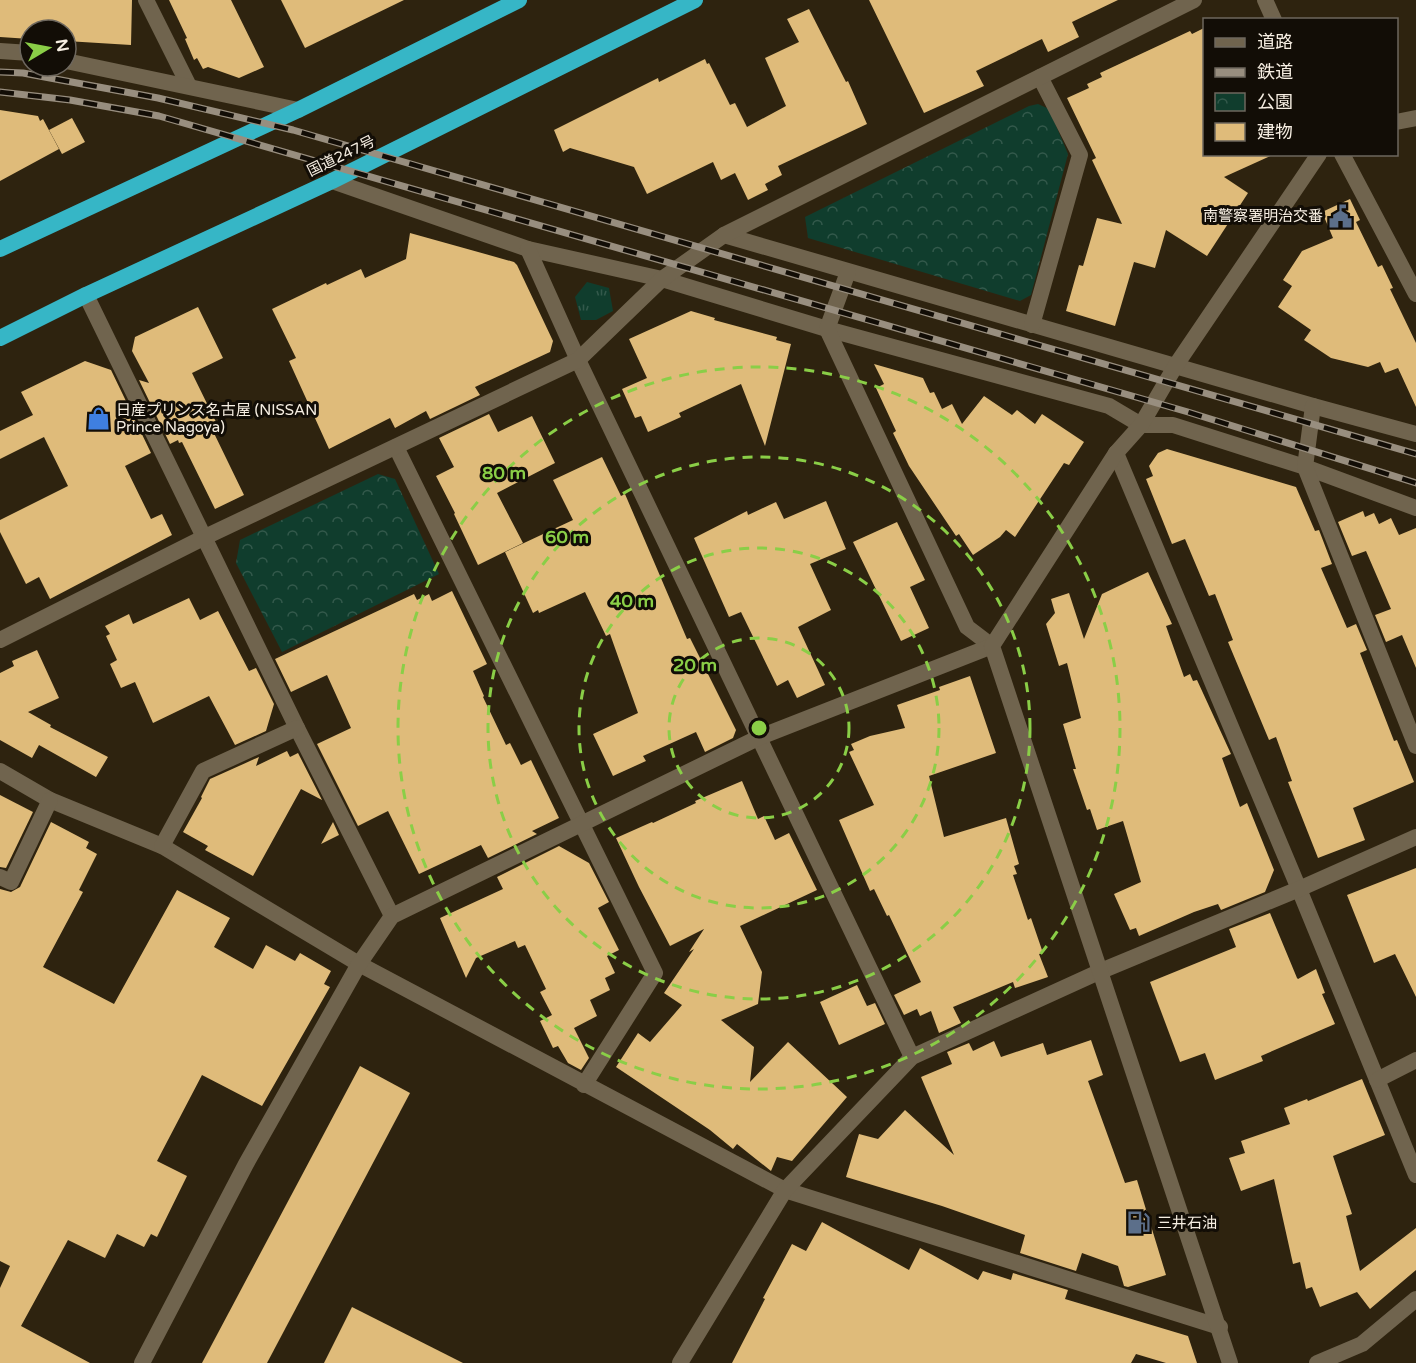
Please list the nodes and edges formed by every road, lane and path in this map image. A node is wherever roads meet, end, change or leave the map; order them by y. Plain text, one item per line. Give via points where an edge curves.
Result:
1 (146, 0) edge
2 (519, 0) edge
3 (695, 0) edge
4 (1194, 0) edge
5 (1265, 0) edge
6 (1274, 18) edge
7 (0, 51) edge
8 (18, 52) edge
9 (78, 63) edge
10 (1040, 77) junction
11 (189, 86) junction
12 (298, 110) junction
13 (1416, 118) edge
14 (1398, 122) edge
15 (1318, 156) edge
16 (1343, 156) edge
17 (332, 181) junction
18 (723, 235) junction
19 (0, 249) edge
20 (528, 249) junction
21 (848, 272) junction
22 (662, 279) junction
23 (1416, 294) edge
24 (86, 295) junction
25 (1032, 325) junction
26 (827, 329) junction
27 (0, 338) edge
28 (578, 360) junction
29 (1176, 365) junction
30 (1313, 406) junction
31 (1141, 425) junction
32 (1416, 434) edge
33 (396, 447) junction
34 (1116, 453) junction
35 (1305, 467) junction
36 (1416, 508) edge
37 (203, 538) junction
38 (0, 640) edge
39 (992, 646) junction
40 (297, 728) junction
41 (760, 737) junction
42 (1416, 746) edge
43 (0, 771) edge
44 (50, 800) junction
45 (581, 823) junction
46 (1416, 837) edge
47 (162, 846) junction
48 (0, 877) edge
49 (1299, 889) junction
50 (392, 916) junction
51 (359, 964) junction
52 (1101, 971) junction
53 (912, 1057) junction
54 (1416, 1060) edge
55 (1377, 1080) junction
56 (584, 1085) junction
57 (1416, 1175) edge
58 (785, 1190) junction
59 (1416, 1299) edge
60 (1220, 1327) junction
61 (142, 1363) edge
62 (680, 1363) edge
63 (1230, 1363) edge
64 (1317, 1363) edge

1 - 11 street
2 - 12 highway
3 - 17 highway, 国道247号
4 - 10 street
5 - 6 street
7 - 8 street
9 - 11 street
10 - 18 street
10 - 25 street via 1080,155
11 - 12 street
12 - 19 highway
13 - 14 street
15 - 29 street
16 - 23 street
17 - 20 street
17 - 24 highway, 国道247号
18 - 21 street
18 - 22 street
20 - 22 street
20 - 28 street
21 - 25 street
21 - 26 street
22 - 26 street
22 - 28 street
24 - 27 highway, 国道247号
24 - 37 street
25 - 29 street
26 - 31 street via 1109,406
26 - 39 street via 968,627
28 - 33 street
28 - 41 street
29 - 30 street
29 - 31 street
30 - 32 street
30 - 35 street
31 - 34 street
31 - 35 street via 1173,425
33 - 37 street
33 - 45 street
34 - 39 street
34 - 49 street
35 - 36 street
35 - 42 street
37 - 38 street
37 - 40 street
39 - 41 street
39 - 52 street
40 - 47 street via 203,771
40 - 50 street
41 - 45 street
41 - 53 street
43 - 44 street
44 - 47 street
44 - 48 street via 11,882
45 - 50 street
45 - 56 street via 654,973
46 - 49 street
47 - 51 street
49 - 52 street
49 - 55 street
50 - 51 street
51 - 56 street
51 - 61 street via 246,1164
52 - 53 street
52 - 60 street
53 - 58 street
54 - 55 street
55 - 57 street
56 - 58 street
58 - 60 street
58 - 62 street
59 - 64 street via 1362,1344
60 - 63 street

